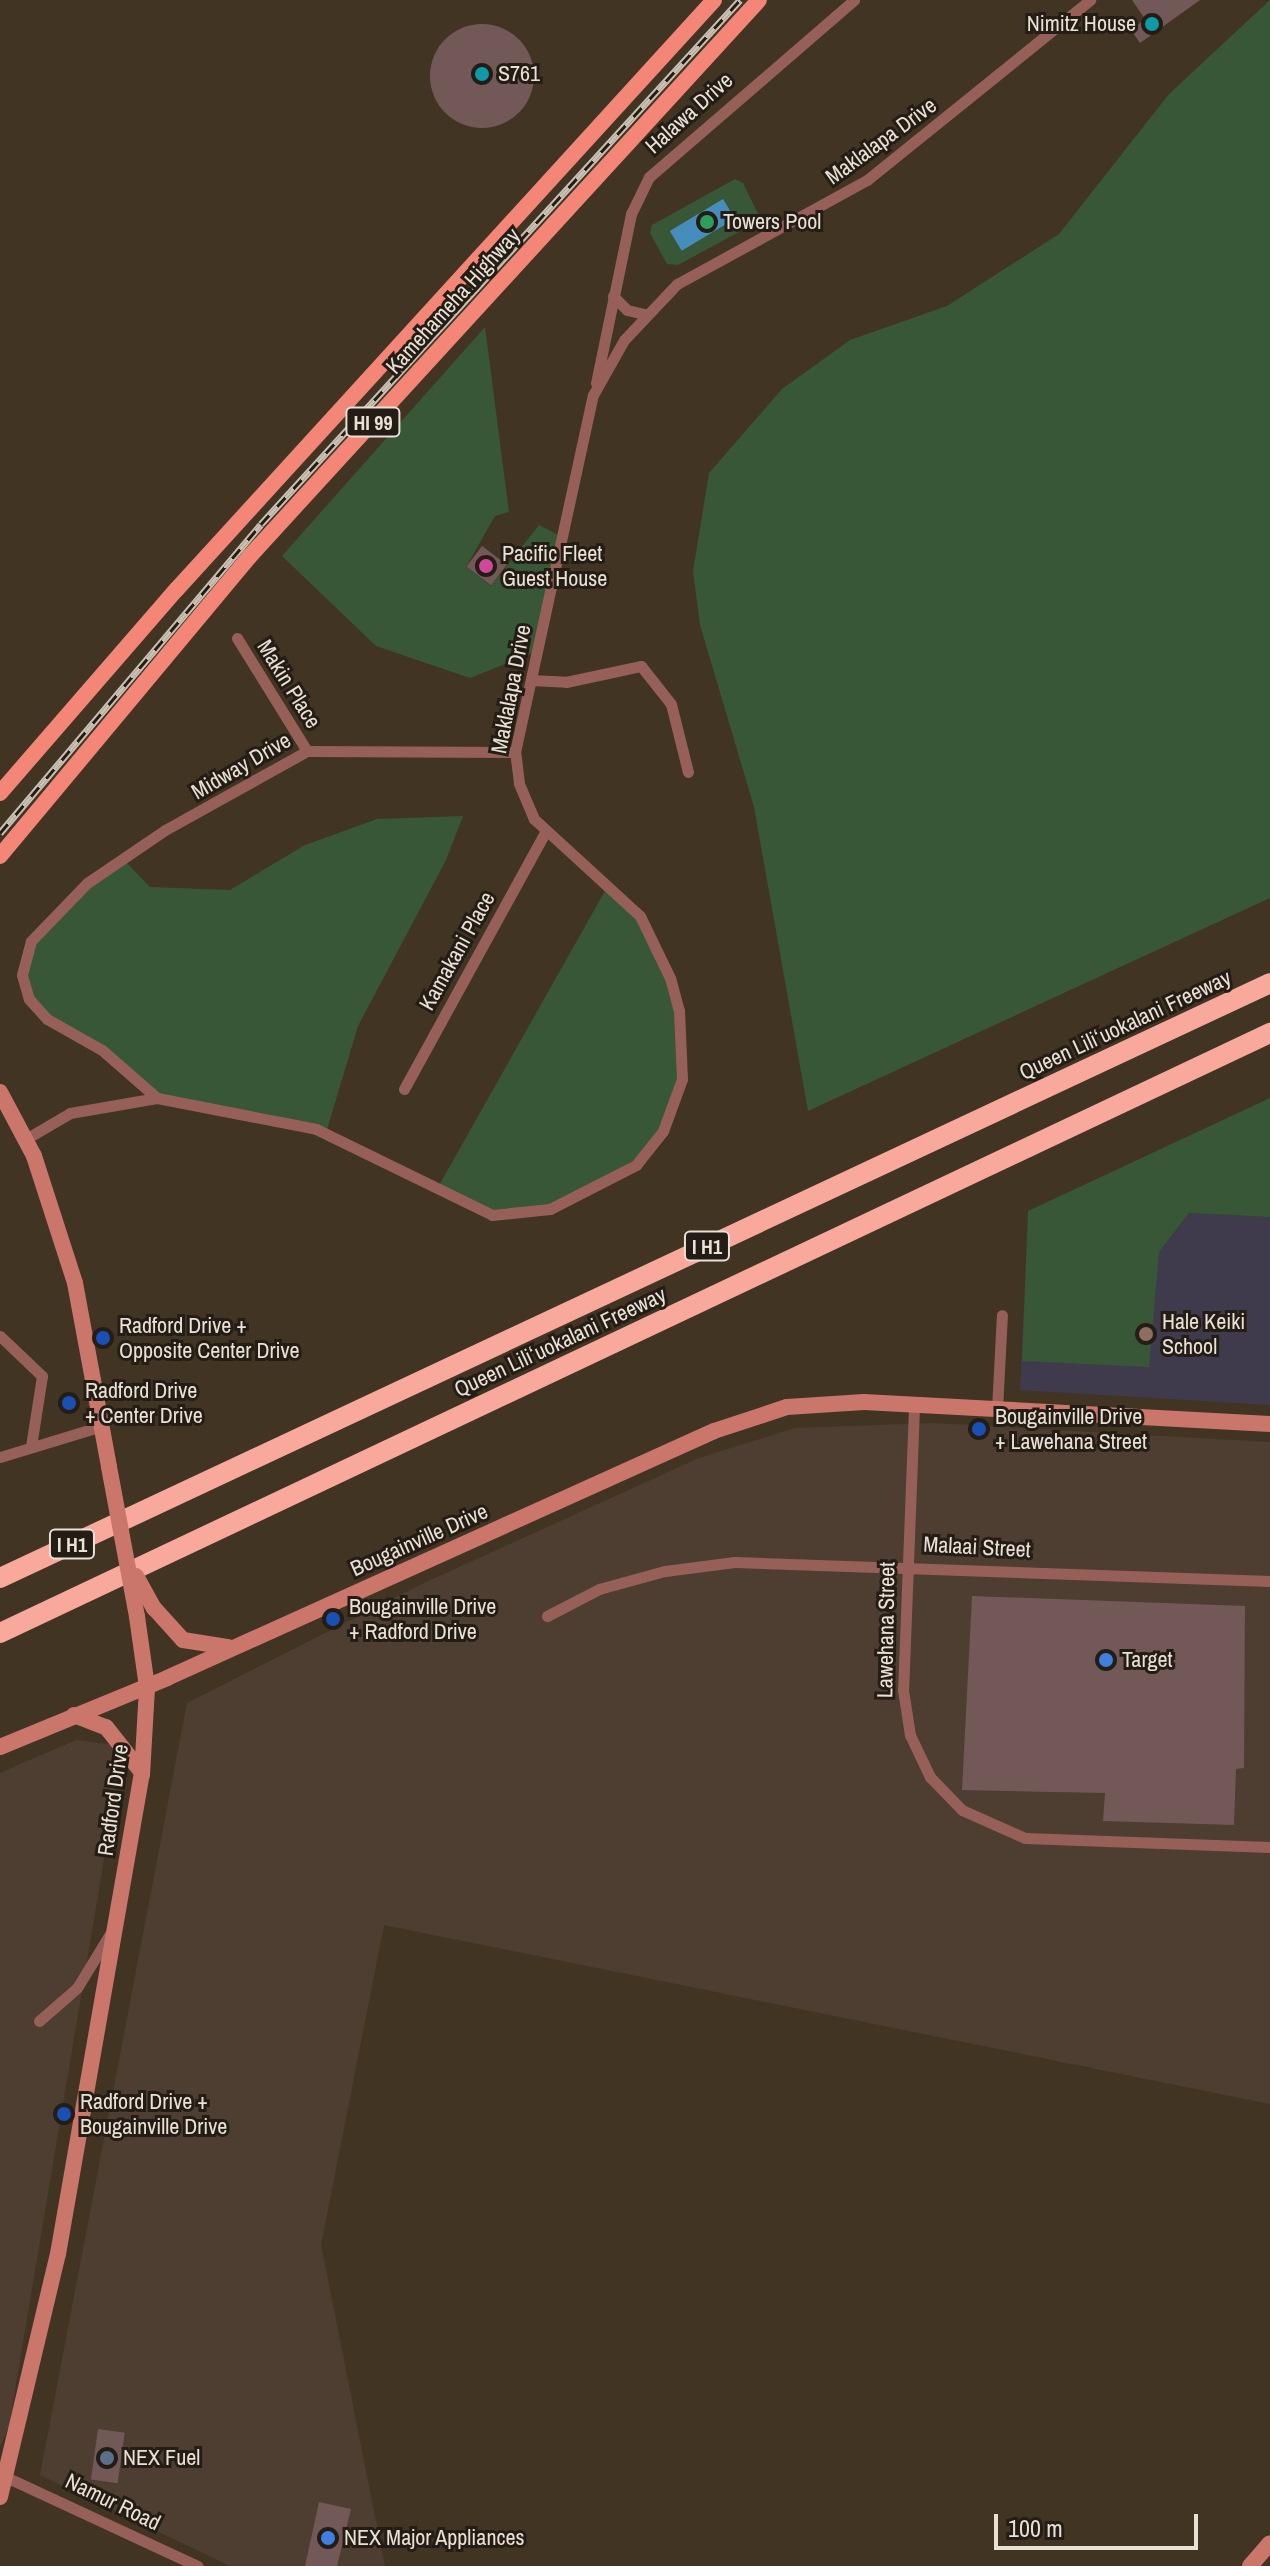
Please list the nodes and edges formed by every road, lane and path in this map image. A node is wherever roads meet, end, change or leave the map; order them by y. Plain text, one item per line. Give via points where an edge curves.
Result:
1 (714, 0) edge
2 (759, 0) edge
3 (854, 0) edge
4 (1090, 0) edge
5 (613, 296) junction
6 (645, 314) junction
7 (593, 395) junction
8 (237, 638) dead end
9 (531, 680) junction
10 (307, 751) junction
11 (515, 752) junction
12 (688, 772) dead end
13 (0, 793) edge
14 (545, 832) junction
15 (0, 856) edge
16 (31, 941) joint
17 (1270, 983) edge
18 (1270, 1033) edge
19 (404, 1089) dead end
20 (0, 1092) edge
21 (157, 1098) junction
22 (5, 1110) edge
23 (24, 1140) junction
24 (1002, 1315) dead end
25 (0, 1336) edge
26 (914, 1407) junction
27 (997, 1409) junction
28 (1270, 1424) edge
29 (99, 1427) junction
30 (31, 1446) junction
31 (0, 1457) edge
32 (144, 1509) junction
33 (906, 1564) junction
34 (0, 1565) edge
35 (132, 1568) junction
36 (0, 1578) edge
37 (1270, 1581) edge
38 (547, 1616) dead end
39 (0, 1636) edge
40 (233, 1647) junction
41 (147, 1687) junction
42 (74, 1715) junction
43 (0, 1747) edge
44 (142, 1775) junction
45 (1270, 1847) edge
46 (115, 1927) junction
47 (39, 2021) dead end
48 (8, 2478) junction
49 (0, 2497) edge
50 (1270, 2543) edge
51 (198, 2566) edge
52 (1250, 2566) edge

1 - 13 main road, Kamehameha Highway / HI 99 via 197,566
2 - 15 main road, Kamehameha Highway / HI 99 via 249,557
3 - 5 street, Halawa Drive via 655,169 631,214
4 - 6 street, Maklalapa Drive via 867,180 699,270
5 - 6 street via 627,310
5 - 7 street, Halawa Drive
6 - 7 street, Maklalapa Drive
7 - 9 street, Maklalapa Drive
8 - 10 street, Makin Place
9 - 11 street, Maklalapa Drive
9 - 12 street via 566,682 641,666 671,704
10 - 11 street, Midway Drive
10 - 16 street, Midway Drive via 121,857
11 - 14 street, Maklalapa Drive via 522,795
14 - 19 street, Kamakani Place
14 - 21 street, Maklalapa Drive via 610,882 640,916 679,1011 682,1079 674,1107 636,1165 550,1209 492,1215 316,1129
16 - 21 street, Maklalapa Drive via 22,975 33,1004
17 - 32 highway, Queen Liliʻuokalani Freeway / I H1
18 - 39 highway, Queen Liliʻuokalani Freeway / I H1
20 - 22 street, Radford Drive
21 - 23 street via 70,1113
22 - 23 street, Radford Drive
23 - 29 street, Radford Drive via 75,1283
24 - 27 street
25 - 30 street via 42,1376
26 - 27 street, Bougainville Drive
26 - 33 street, Lawehana Street
26 - 40 street, Bougainville Drive via 864,1402 800,1405 750,1417
27 - 28 street, Bougainville Drive
29 - 30 street
29 - 35 street, Radford Drive, bridge
30 - 31 street
32 - 34 highway
32 - 36 highway, Queen Liliʻuokalani Freeway / I H1
33 - 37 street, Malaai Street
33 - 38 street, Malaai Street via 734,1562 665,1571 599,1589
33 - 45 street, Lawehana Street via 907,1724 930,1777 962,1810 1025,1838
35 - 40 street, bridge via 167,1628 189,1643
35 - 41 street, Radford Drive, bridge
40 - 41 street, Bougainville Drive
41 - 42 street, Bougainville Drive
41 - 44 street, Radford Drive
42 - 43 street, Bougainville Drive
42 - 44 street via 119,1738
44 - 46 street, Radford Drive
46 - 47 street via 77,1988
46 - 48 street, Radford Drive via 58,2254
48 - 49 street, Radford Drive
48 - 51 street, Namur Road
50 - 52 street

